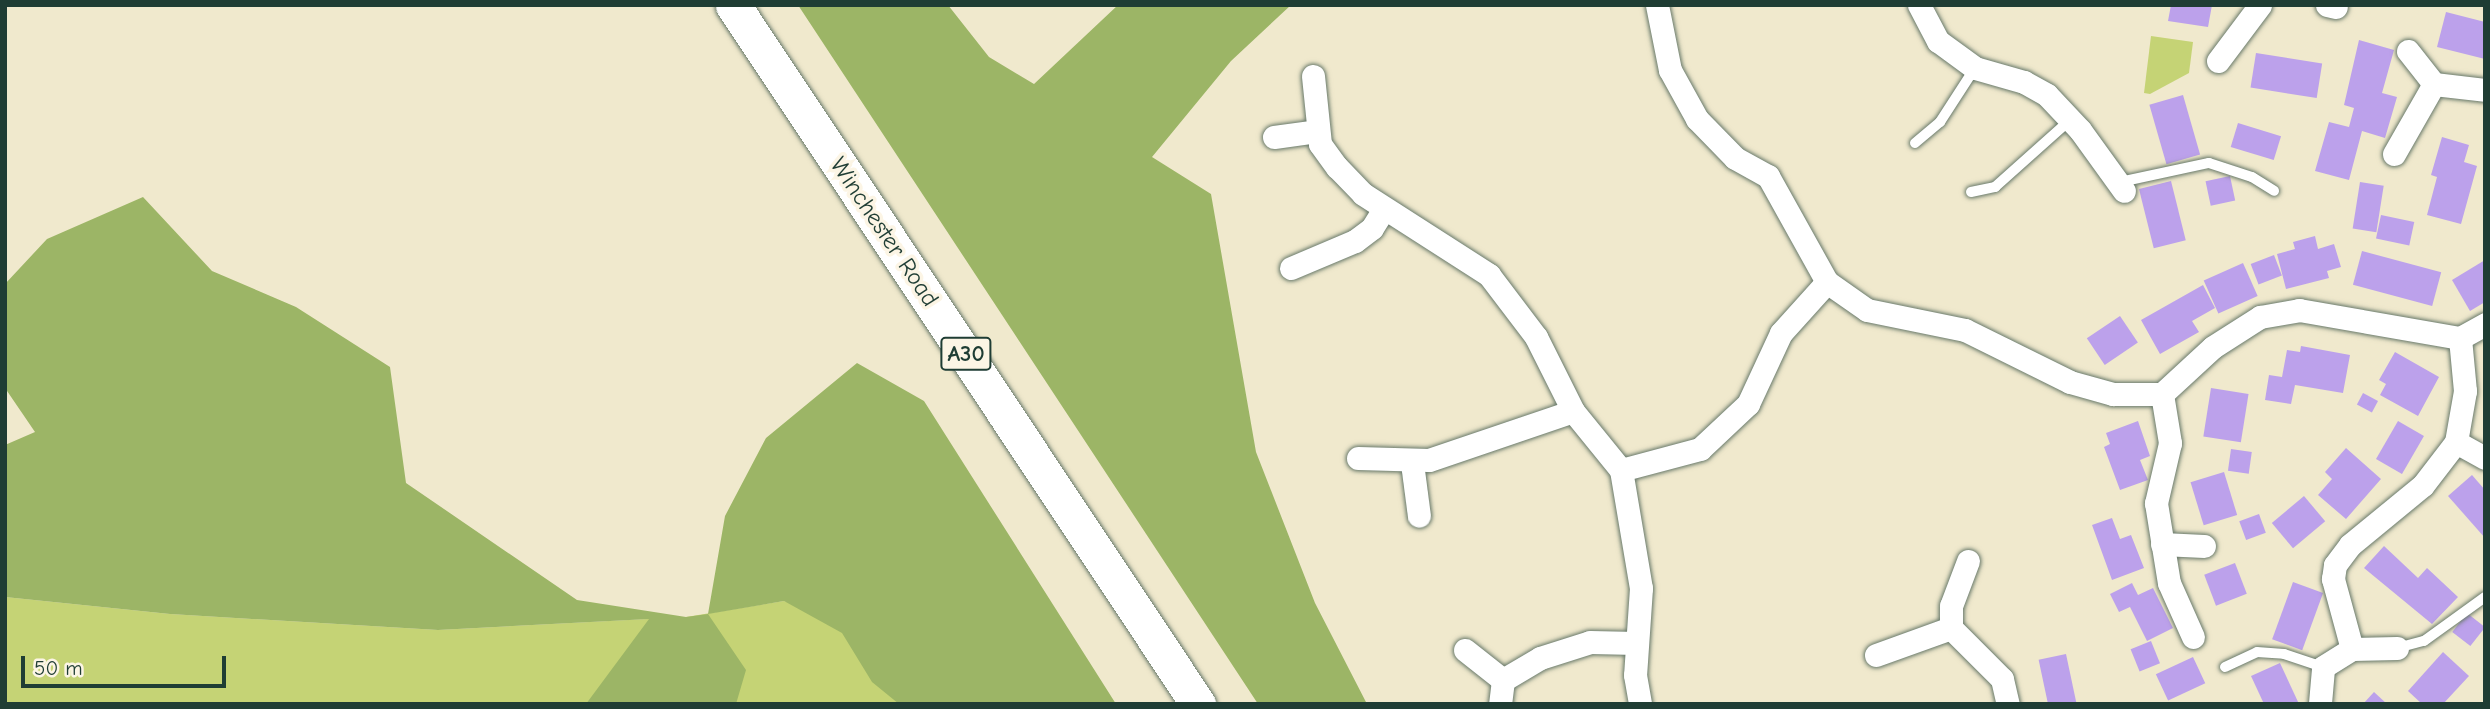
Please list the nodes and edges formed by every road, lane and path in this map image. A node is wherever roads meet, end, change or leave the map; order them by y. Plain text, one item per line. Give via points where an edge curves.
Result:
1 (733, 5) edge
2 (1657, 5) edge
3 (1919, 5) edge
4 (2260, 5) edge
5 (2408, 51) dead end
6 (2218, 61) dead end
7 (1975, 68) junction
8 (1313, 76) dead end
9 (2434, 84) junction
10 (2485, 90) edge
11 (2070, 120) junction
12 (1317, 131) junction
13 (1274, 137) dead end
14 (1915, 144) dead end
15 (2394, 154) dead end
16 (2122, 186) joint
17 (2274, 191) dead end
18 (1971, 192) dead end
19 (1384, 209) junction
20 (1291, 268) dead end
21 (1827, 282) junction
22 (2485, 324) edge
23 (2460, 338) junction
24 (2162, 394) junction
25 (1573, 411) junction
26 (2456, 442) junction
27 (1358, 458) dead end
28 (2485, 458) edge
29 (1412, 463) junction
30 (1621, 470) junction
31 (1419, 516) dead end
32 (2162, 544) junction
33 (2204, 546) dead end
34 (1968, 561) dead end
35 (2485, 597) edge
36 (1951, 628) junction
37 (2193, 637) dead end
38 (1637, 643) junction
39 (2352, 649) junction
40 (2397, 649) joint
41 (1465, 650) dead end
42 (1876, 656) dead end
43 (2225, 667) dead end
44 (2323, 667) junction
45 (1503, 680) junction
46 (2320, 703) edge
47 (1198, 704) edge
48 (1500, 704) edge
49 (1640, 704) edge
50 (2008, 704) edge

1 - 47 main road, Winchester Road / A30
2 - 21 street via 1670,70 1697,119 1735,158 1768,176
3 - 7 street via 1938,41
4 - 6 street
5 - 9 street
7 - 11 street via 2024,82 2047,95
7 - 14 lane via 1940,121
8 - 12 street
9 - 10 street
9 - 15 street
11 - 16 street
11 - 18 lane via 1995,187
12 - 13 street
12 - 19 street via 1320,144 1337,167
16 - 17 lane via 2209,163 2252,177
19 - 20 street via 1372,228 1355,241
19 - 25 street via 1489,275 1536,337
21 - 24 street via 1867,310 1965,330 2080,386 2113,394
21 - 30 street via 1781,333 1748,404 1700,449
22 - 23 street
23 - 24 street via 2299,310 2260,317 2213,347
23 - 26 street via 2465,391
24 - 32 street via 2170,443 2156,503
25 - 29 street
25 - 30 street
26 - 28 street
26 - 39 street via 2423,485 2350,545 2335,565 2333,579
27 - 29 street
29 - 31 street
30 - 38 street via 1641,588
32 - 33 street
32 - 37 street via 2169,583
34 - 36 street via 1951,606
35 - 40 lane via 2424,641
36 - 42 street
36 - 50 street via 2002,679
38 - 45 street via 1590,642 1539,658
38 - 49 street via 1634,675
39 - 40 street
39 - 44 street
41 - 45 street
43 - 44 lane via 2257,652 2284,654
44 - 46 street
45 - 48 street

